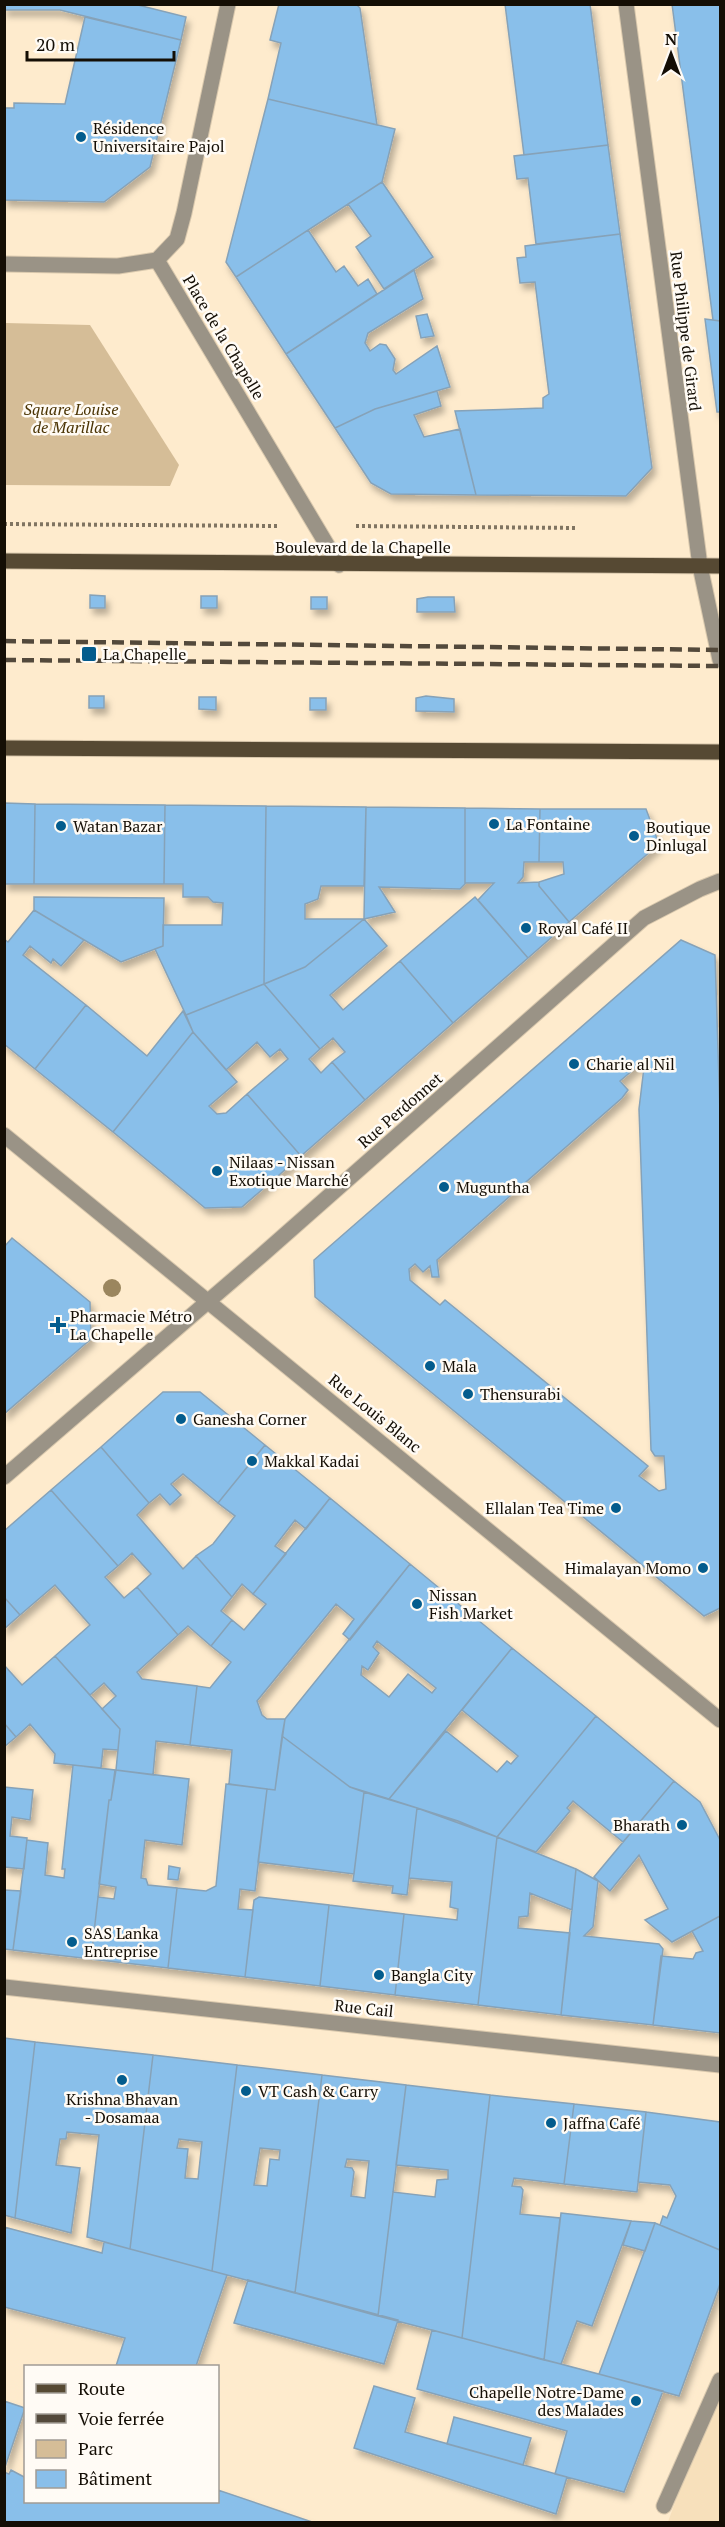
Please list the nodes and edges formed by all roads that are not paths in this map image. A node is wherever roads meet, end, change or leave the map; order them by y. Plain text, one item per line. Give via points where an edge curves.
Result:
1 (228, 4) edge
2 (626, 4) edge
3 (157, 260) junction
4 (4, 264) edge
5 (4, 561) edge
6 (339, 565) junction
7 (700, 566) junction
8 (720, 566) edge
9 (720, 660) edge
10 (4, 748) edge
11 (720, 752) edge
12 (720, 881) edge
13 (4, 1135) edge
14 (208, 1301) junction
15 (4, 1477) edge
16 (720, 1720) edge
17 (4, 1987) edge
18 (720, 2065) edge
19 (720, 2380) edge
20 (664, 2506) dead end

1 - 3 street via 177,239
2 - 7 street, Rue Philippe de Girard
3 - 4 street via 118,266
3 - 6 street, Place de la Chapelle
5 - 6 main road, Boulevard de la Chapelle
6 - 7 main road, Boulevard de la Chapelle
7 - 8 main road, Boulevard de la Chapelle
7 - 9 street, Rue Philippe de Girard
10 - 11 main road
12 - 14 street, Rue Perdonnet via 644,918
13 - 14 street, Rue Louis Blanc
14 - 15 street, Rue Perdonnet
14 - 16 street, Rue Louis Blanc
17 - 18 street, Rue Cail
19 - 20 street

